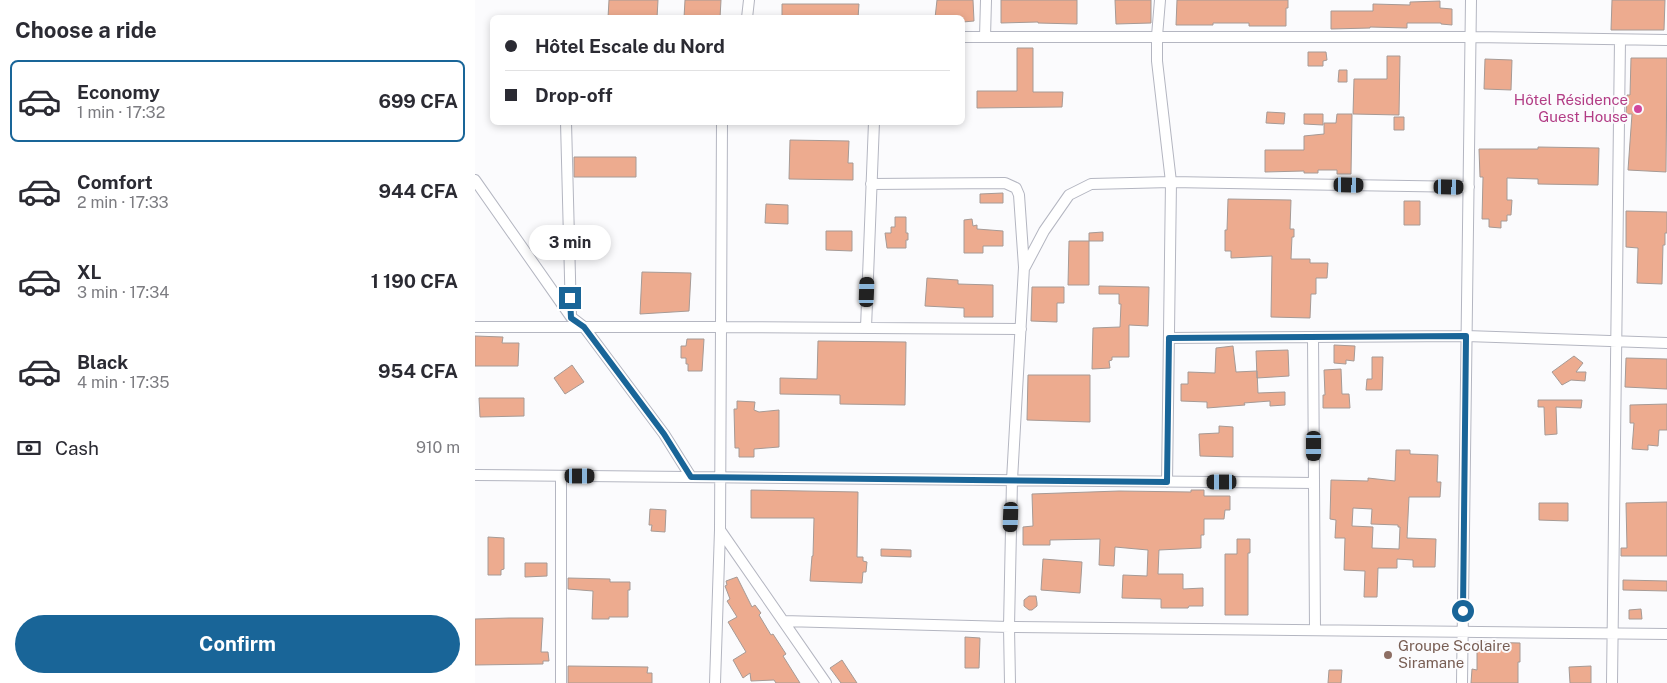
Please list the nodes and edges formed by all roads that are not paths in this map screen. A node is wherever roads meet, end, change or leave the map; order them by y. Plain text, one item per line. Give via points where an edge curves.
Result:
1 (749, 0) edge
2 (986, 0) edge
3 (1160, 0) edge
4 (1471, 0) edge
5 (747, 15) edge
6 (1157, 36) junction
7 (965, 37) edge
8 (985, 37) junction
9 (1471, 37) junction
10 (1620, 40) junction
11 (1667, 40) edge
12 (565, 125) edge
13 (722, 125) edge
14 (874, 125) edge
15 (475, 180) edge
16 (1171, 182) junction
17 (871, 184) junction
18 (1469, 187) junction
19 (1024, 267) junction
20 (571, 318) junction
21 (475, 327) edge
22 (584, 327) junction
23 (720, 327) junction
24 (865, 328) junction
25 (1021, 329) junction
26 (1466, 336) junction
27 (1313, 337) junction
28 (1169, 338) junction
29 (1617, 342) junction
30 (1667, 343) edge
31 (475, 475) edge
32 (561, 476) junction
33 (691, 477) junction
34 (720, 477) junction
35 (1012, 480) junction
36 (1167, 482) junction
37 (1314, 483) junction
38 (720, 530) junction
39 (783, 622) junction
40 (1009, 627) junction
41 (1315, 629) junction
42 (1462, 630) junction
43 (1613, 633) junction
44 (1667, 634) edge
45 (561, 683) edge
46 (715, 683) edge
47 (826, 683) edge
48 (1010, 683) edge
49 (1461, 683) edge
50 (1612, 683) edge

1 - 5 street
2 - 8 street
3 - 6 street
4 - 9 street
6 - 8 street
6 - 9 street
6 - 16 street
7 - 8 street
9 - 10 street
9 - 18 street
10 - 11 street
10 - 29 street
12 - 20 street
13 - 23 street
14 - 17 street
15 - 20 street
16 - 18 street
16 - 19 street via 1091,184 1069,195
16 - 28 street
17 - 19 street via 1005,183 1016,188
17 - 24 street
18 - 26 street
19 - 25 street
20 - 22 street
21 - 22 street
22 - 23 street
22 - 33 street via 664,434
23 - 24 street
23 - 34 street
24 - 25 street
25 - 35 street
26 - 27 street
26 - 29 street
26 - 42 street
27 - 28 street
27 - 37 street
28 - 36 street
29 - 30 street
29 - 43 street
31 - 32 street
32 - 33 street
32 - 45 street
33 - 34 street
34 - 35 street
34 - 38 street
35 - 36 street
35 - 40 street
36 - 37 street
37 - 41 street
38 - 39 street
38 - 46 street
39 - 40 street
39 - 47 street
40 - 41 street
40 - 48 street
41 - 42 street
42 - 43 street
42 - 49 street
43 - 44 street
43 - 50 street

